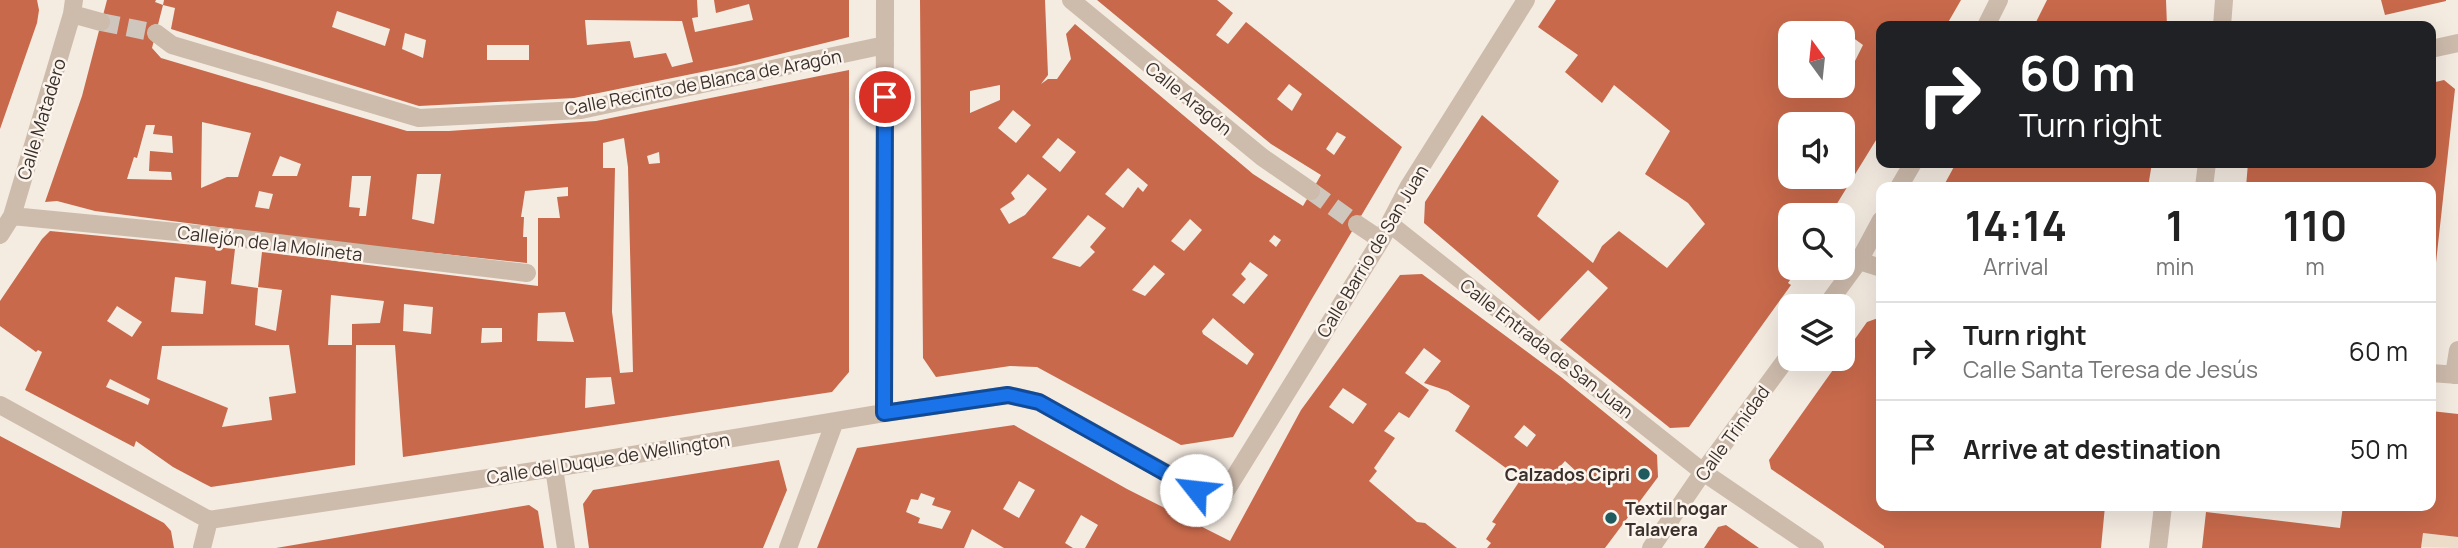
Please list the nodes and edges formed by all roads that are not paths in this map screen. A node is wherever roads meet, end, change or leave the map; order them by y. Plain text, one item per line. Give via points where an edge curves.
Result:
1 (885, 0) edge
2 (1071, 0) edge
3 (1526, 0) edge
4 (1999, 0) edge
5 (2224, 0) edge
6 (73, 7) edge
7 (1988, 21) edge
8 (2222, 21) edge
9 (101, 22) tunnel mouth
10 (156, 33) tunnel mouth
11 (2458, 43) edge
12 (885, 45) junction
13 (2436, 48) edge
14 (1311, 191) tunnel mouth
15 (12, 216) junction
16 (1357, 224) tunnel mouth
17 (1390, 224) junction
18 (1876, 229) edge
19 (0, 235) edge
20 (1381, 240) junction
21 (1859, 261) junction
22 (1876, 266) edge
23 (527, 273) dead end
24 (1835, 294) edge
25 (2458, 350) edge
26 (1778, 370) edge
27 (2436, 373) edge
28 (2456, 375) edge
29 (0, 405) edge
30 (884, 413) junction
31 (835, 421) junction
32 (554, 468) junction
33 (1703, 472) junction
34 (1219, 502) joint
35 (2162, 511) edge
36 (209, 520) junction
37 (202, 548) edge
38 (566, 548) edge
39 (788, 548) edge
40 (1651, 548) edge
41 (1815, 548) edge
42 (2158, 548) edge

1 - 12 street
2 - 14 street, Calle Aragón via 1262,157
3 - 17 street, Calle Barrio de San Juan
4 - 7 street
5 - 8 street
6 - 9 street
6 - 15 street, Calle Matadero
10 - 12 street, Calle Recinto de Blanca de Aragón via 172,45 419,118 581,110
11 - 13 street
12 - 30 street
15 - 19 street, Calle Matadero
15 - 23 street, Callejón de la Molineta
16 - 20 street
17 - 20 street, Calle Barrio de San Juan
17 - 33 street, Calle Entrada de San Juan
18 - 21 street
20 - 34 street, Calle Barrio de San Juan
21 - 22 street
21 - 24 street
25 - 28 street
26 - 33 street, Calle Trinidad
27 - 28 street
29 - 36 street
30 - 31 street, Calle del Duque de Wellington
30 - 34 street, Calle del Duque de Wellington via 1008,395 1039,402
31 - 32 street, Calle del Duque de Wellington
31 - 39 street
32 - 36 street, Calle del Duque de Wellington
32 - 38 street
33 - 40 street, Calle Trinidad
33 - 41 street, Calle Entrada de San Juan
35 - 42 street
36 - 37 street

